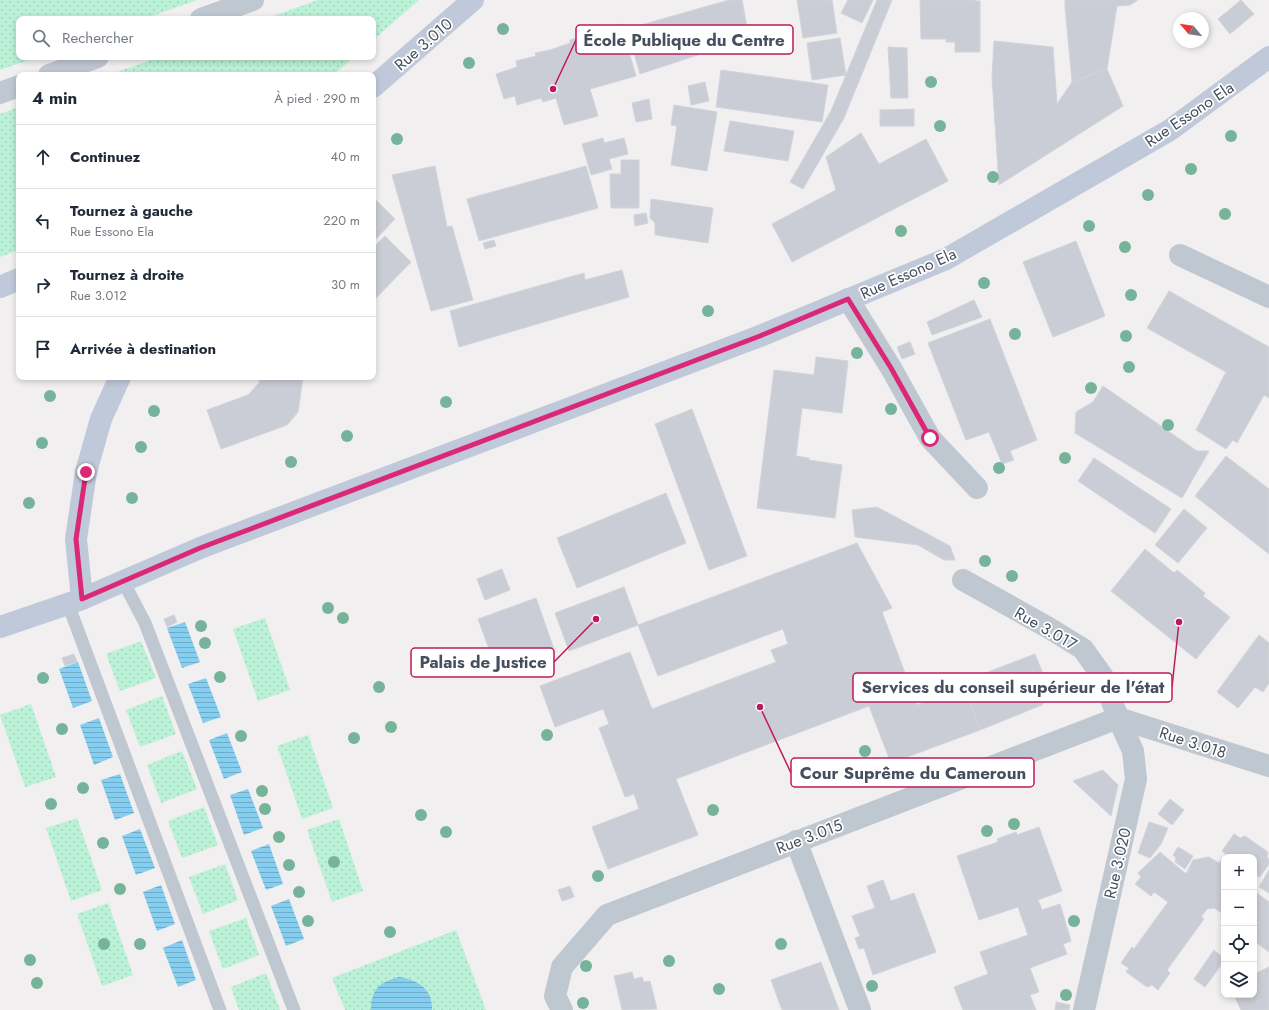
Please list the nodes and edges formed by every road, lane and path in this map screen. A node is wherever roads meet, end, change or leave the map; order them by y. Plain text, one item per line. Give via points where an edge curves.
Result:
1 (253, 0) edge
2 (473, 0) edge
3 (209, 16) edge
4 (1269, 56) edge
5 (90, 60) edge
6 (58, 72) edge
7 (376, 84) edge
8 (16, 87) edge
9 (0, 93) edge
10 (1180, 255) dead end
11 (16, 280) edge
12 (0, 287) edge
13 (1269, 297) edge
14 (848, 299) junction
15 (119, 380) edge
16 (977, 488) dead end
17 (963, 580) dead end
18 (123, 581) junction
19 (75, 601) junction
20 (0, 627) edge
21 (1118, 718) junction
22 (1269, 766) edge
23 (796, 841) junction
24 (220, 1010) edge
25 (294, 1010) edge
26 (562, 1010) edge
27 (860, 1010) edge
28 (1084, 1010) edge

1 - 3 street
2 - 7 main road, Rue 3.010
4 - 14 main road, Rue Essono Ela via 1170,130 946,259
5 - 6 street
8 - 9 street
10 - 13 street
11 - 12 main road
14 - 16 street via 930,438
14 - 18 main road, Rue Essono Ela via 760,336 200,548
15 - 19 main road via 101,419 86,472 76,539
17 - 21 street, Rue 3.017 via 1083,649 1103,677
18 - 19 main road, Rue Essono Ela
18 - 25 lane via 145,623
19 - 20 main road, Rue Essono Ela
19 - 24 lane
21 - 22 street, Rue 3.018
21 - 23 street, Rue 3.015
21 - 28 street, Rue 3.020 via 1133,751 1136,779
23 - 26 street, Rue 3.015 via 607,915 562,967 555,996
23 - 27 street

